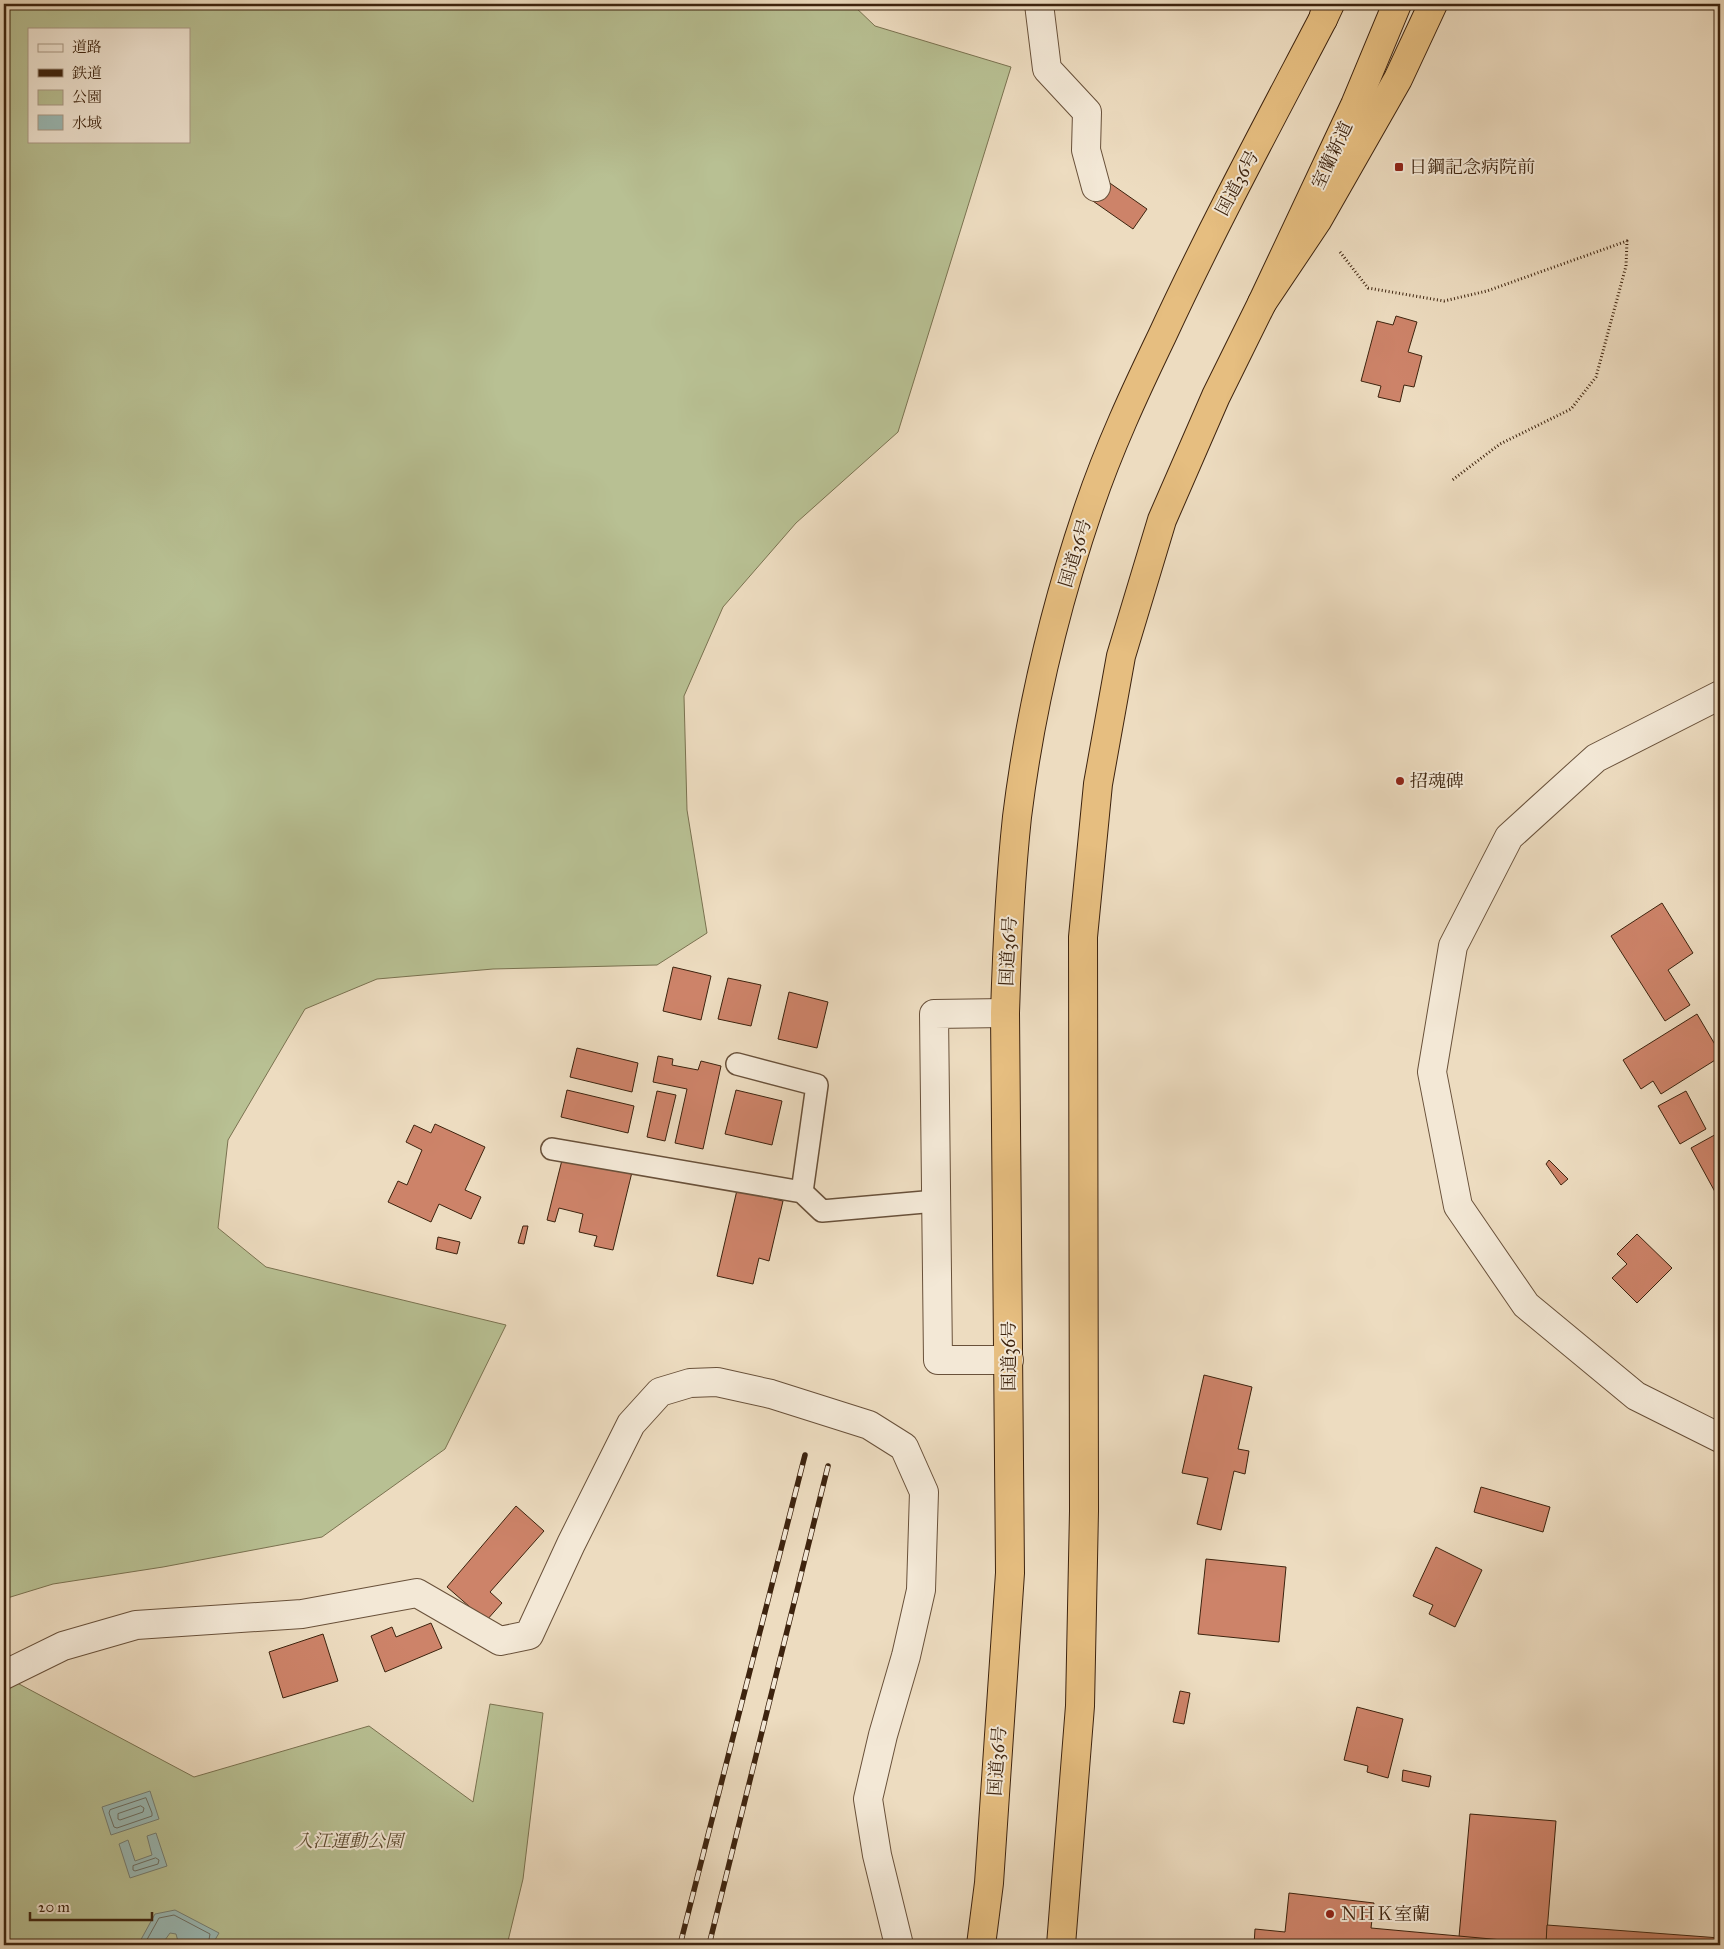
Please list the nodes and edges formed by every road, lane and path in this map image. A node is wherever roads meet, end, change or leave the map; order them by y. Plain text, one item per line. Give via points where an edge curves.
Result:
1 (1039, 4) edge
2 (1397, 4) edge
3 (1432, 4) edge
4 (1327, 9) edge
5 (1096, 187) dead end
6 (1318, 222) junction
7 (1262, 303) junction
8 (1451, 481) dead end
9 (1720, 696) edge
10 (1005, 1013) junction
11 (737, 1064) dead end
12 (552, 1149) dead end
13 (802, 1192) junction
14 (936, 1201) junction
15 (1009, 1360) junction
16 (1720, 1438) edge
17 (4, 1675) edge
18 (899, 1945) edge
19 (980, 1945) edge
20 (1061, 1945) edge

1 - 5 street via 1047,69 1086,112 1086,150
2 - 7 highway, 室蘭新道 via 1355,105
3 - 6 highway via 1398,78
4 - 10 highway, 国道36号 via 1197,261 1128,406 1090,505 1062,593 1033,716 1017,817
6 - 7 highway
6 - 8 path via 1368,288 1444,301 1487,291 1628,242 1626,266 1596,377 1571,409 1500,444
7 - 20 highway via 1216,396 1162,520 1121,656 1098,784 1083,937 1084,1501 1080,1706
9 - 16 street via 1596,758 1509,837 1453,946 1432,1072 1458,1206 1526,1305 1636,1396
10 - 14 street via 934,1014
10 - 15 highway, 国道36号
11 - 13 lane via 817,1085
12 - 13 lane
13 - 14 lane via 822,1211
14 - 15 street via 938,1360
15 - 19 highway, 国道36号 via 1010,1573 989,1883
17 - 18 street via 63,1646 136,1625 302,1614 417,1593 500,1642 529,1635 631,1424 660,1392 690,1383 717,1382 771,1394 869,1425 904,1448 924,1492 921,1590 868,1799 877,1855

